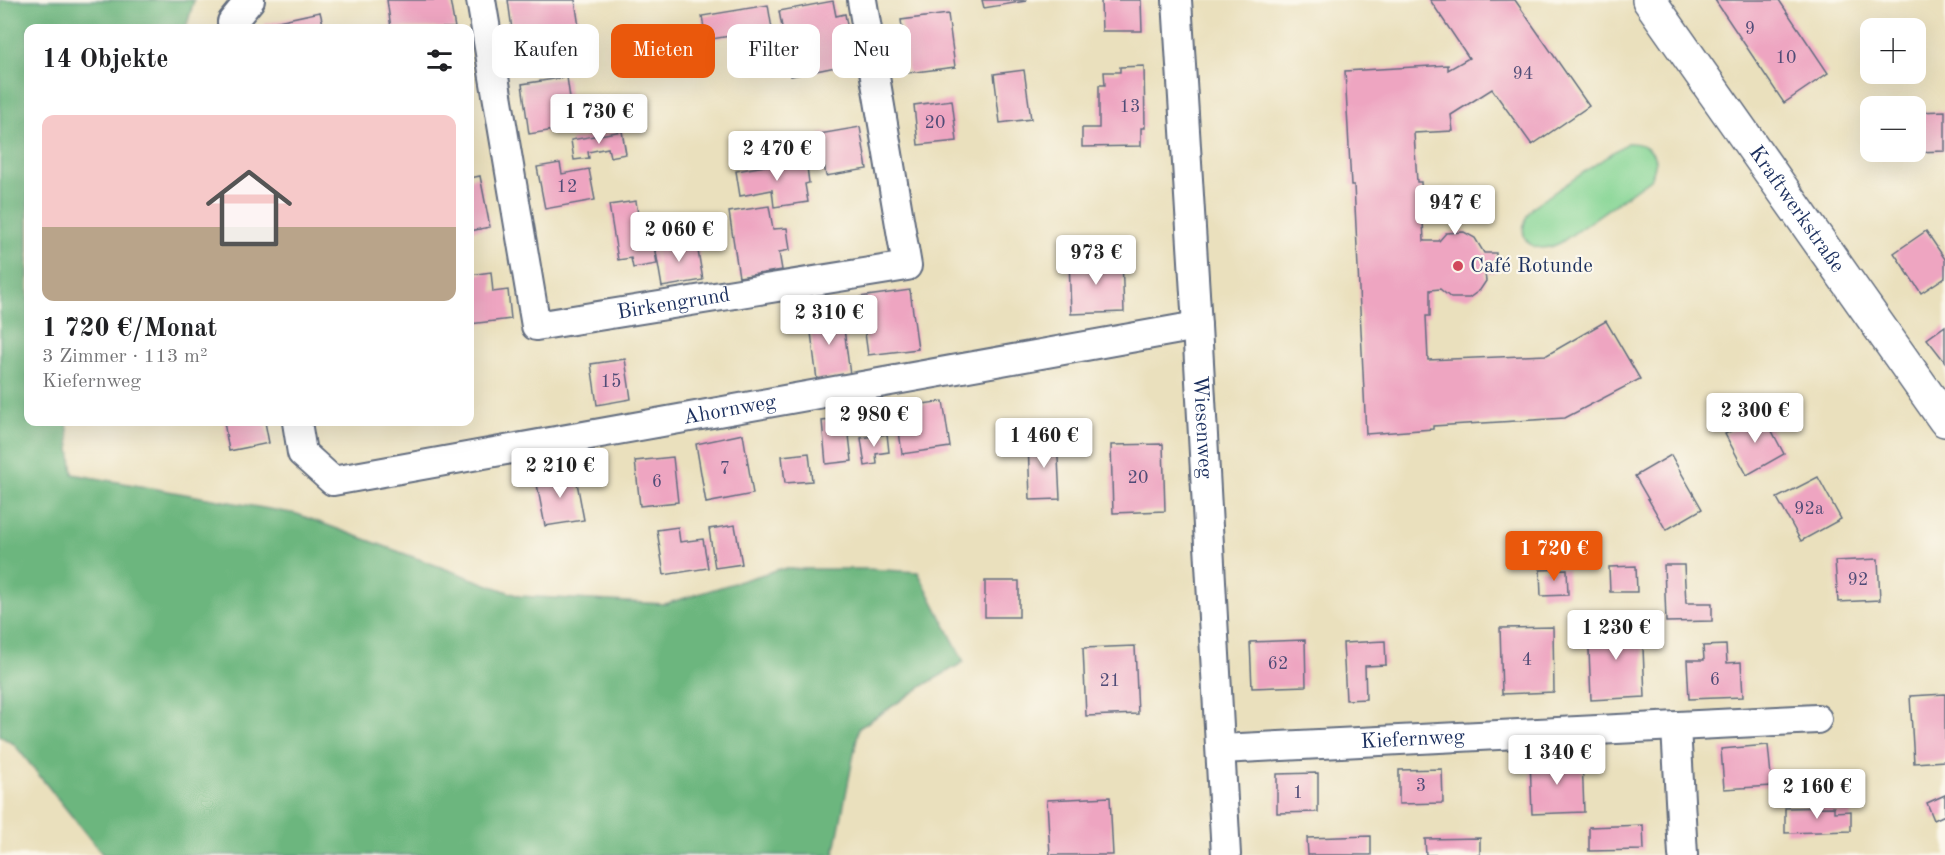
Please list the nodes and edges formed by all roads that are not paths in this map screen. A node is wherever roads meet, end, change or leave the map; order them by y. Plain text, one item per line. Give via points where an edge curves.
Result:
1 (250, 0) edge
2 (481, 0) edge
3 (862, 0) edge
4 (1177, 0) edge
5 (1649, 0) edge
6 (232, 24) edge
7 (1197, 326) junction
8 (1945, 420) edge
9 (298, 426) edge
10 (1817, 719) dead end
11 (1676, 727) junction
12 (1221, 749) junction
13 (1226, 855) edge
14 (1683, 855) edge

1 - 6 street
2 - 3 street, Birkengrund via 536,326 907,266
4 - 7 street, Wiesenweg
5 - 8 main road, Kraftwerkstraße
7 - 9 street, Ahornweg via 333,480 302,453
7 - 12 street, Wiesenweg
10 - 11 street, Kiefernweg
11 - 12 street, Kiefernweg
11 - 14 street
12 - 13 street, Wiesenweg

